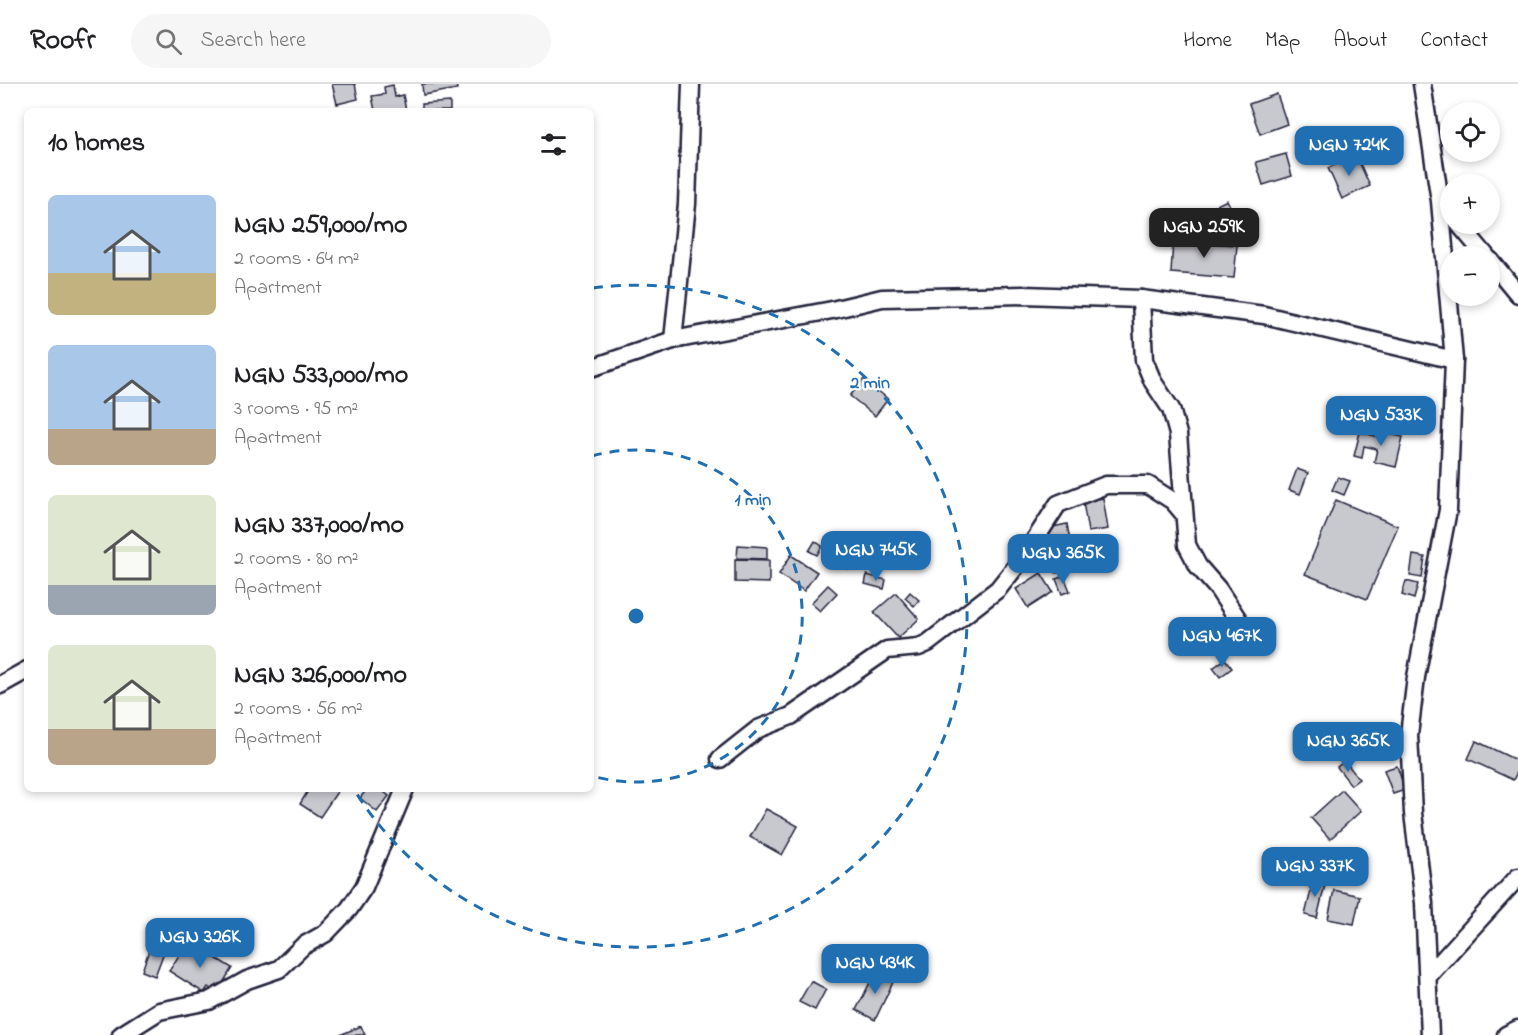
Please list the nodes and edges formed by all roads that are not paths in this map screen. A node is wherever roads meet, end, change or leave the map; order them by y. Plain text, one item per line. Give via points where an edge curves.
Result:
1 (691, 84) edge
2 (1422, 84) edge
3 (1440, 181) edge
4 (1447, 234) edge
5 (1467, 234) edge
6 (1478, 246) edge
7 (1500, 272) edge
8 (1518, 294) edge
9 (1141, 299) junction
10 (673, 340) junction
11 (1454, 360) junction
12 (594, 367) edge
13 (1184, 514) junction
14 (1249, 636) dead end
15 (24, 672) edge
16 (0, 684) edge
17 (720, 759) dead end
18 (404, 792) edge
19 (1518, 877) edge
20 (1429, 975) junction
21 (1518, 1029) edge
22 (121, 1035) edge
23 (1430, 1035) edge
24 (1506, 1035) edge

1 - 10 street via 687,204
2 - 3 street
4 - 11 street
5 - 6 street
7 - 8 street
9 - 10 street via 1024,294 882,297
9 - 11 street via 1264,315
9 - 13 street via 1144,360 1171,409 1178,434
10 - 12 street
11 - 20 street via 1448,510 1416,677 1409,735
13 - 14 street via 1186,545
13 - 17 street via 1173,501 1148,485 1106,485 1058,504 998,589 928,643 887,650 792,716 758,729
15 - 16 street
18 - 22 street via 364,887 326,933 272,972 209,1000 159,1011
19 - 20 street
20 - 23 street
21 - 24 street

